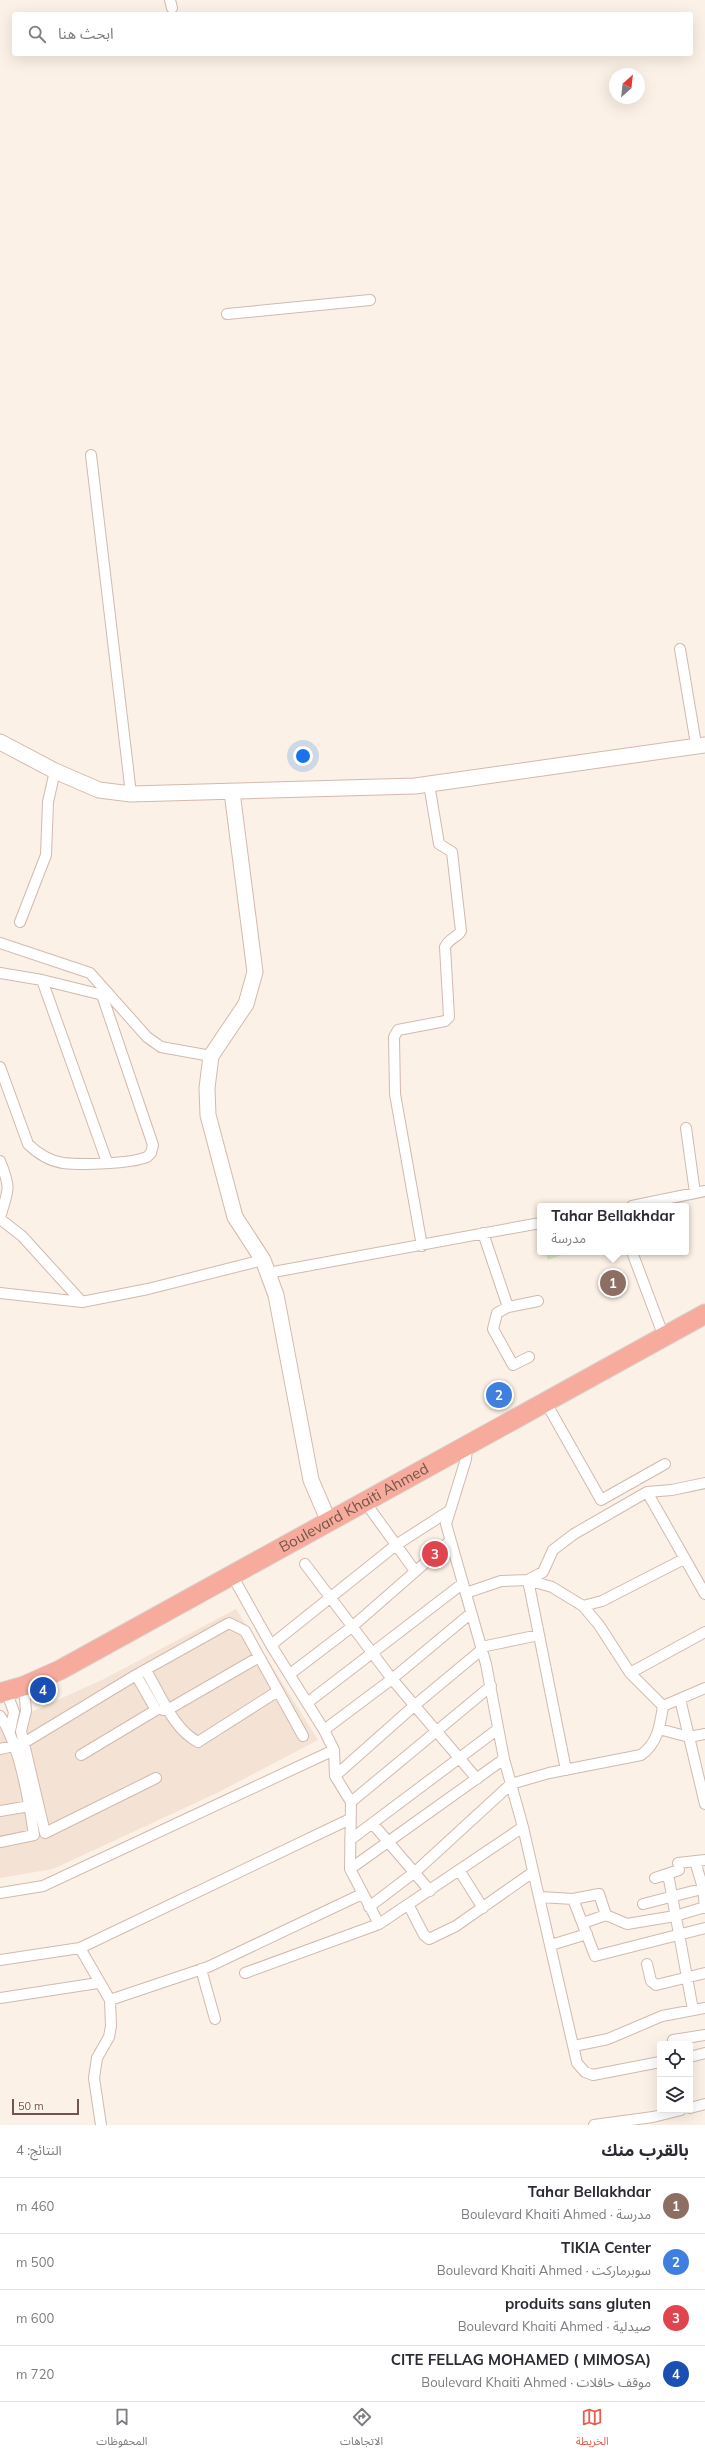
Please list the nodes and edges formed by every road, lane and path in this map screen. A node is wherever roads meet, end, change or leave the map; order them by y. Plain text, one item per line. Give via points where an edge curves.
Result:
1 (370, 300) dead end
2 (227, 314) dead end
3 (91, 455) dead end
4 (680, 648) dead end
5 (0, 742) edge
6 (701, 745) edge
7 (55, 771) junction
8 (429, 784) junction
9 (232, 792) junction
10 (131, 794) junction
11 (20, 922) dead end
12 (0, 943) edge
13 (0, 973) edge
14 (42, 980) junction
15 (102, 995) junction
16 (115, 998) junction
17 (211, 1056) junction
18 (0, 1067) edge
19 (686, 1128) dead end
20 (0, 1161) edge
21 (107, 1162) junction
22 (700, 1192) edge
23 (647, 1203) edge
24 (0, 1218) edge
25 (537, 1224) edge
26 (483, 1233) junction
27 (422, 1246) junction
28 (633, 1255) edge
29 (265, 1266) junction
30 (0, 1293) edge
31 (538, 1301) dead end
32 (82, 1302) junction
33 (508, 1307) junction
34 (705, 1314) edge
35 (664, 1337) junction
36 (529, 1358) dead end
37 (545, 1402) junction
38 (467, 1446) junction
39 (665, 1464) dead end
40 (705, 1483) edge
41 (647, 1492) junction
42 (365, 1502) junction
43 (449, 1511) junction
44 (329, 1522) junction
45 (449, 1542) junction
46 (396, 1545) junction
47 (684, 1559) junction
48 (305, 1564) dead end
49 (415, 1571) junction
50 (233, 1577) junction
51 (528, 1580) junction
52 (464, 1588) junction
53 (705, 1594) edge
54 (331, 1598) junction
55 (583, 1606) junction
56 (470, 1614) junction
57 (353, 1626) junction
58 (705, 1632) edge
59 (539, 1635) junction
60 (271, 1645) junction
61 (483, 1651) junction
62 (373, 1653) junction
63 (259, 1657) junction
64 (141, 1673) junction
65 (630, 1673) junction
66 (290, 1674) junction
67 (392, 1679) junction
68 (24, 1686) junction
69 (491, 1686) junction
70 (705, 1688) edge
71 (278, 1691) junction
72 (3, 1692) edge
73 (680, 1699) junction
74 (307, 1703) junction
75 (415, 1705) junction
76 (663, 1706) junction
77 (156, 1710) junction
78 (169, 1710) junction
79 (0, 1716) edge
80 (498, 1729) junction
81 (324, 1730) junction
82 (660, 1730) junction
83 (15, 1731) junction
84 (437, 1732) junction
85 (705, 1734) edge
86 (303, 1736) dead end
87 (689, 1737) junction
88 (18, 1745) junction
89 (0, 1749) edge
90 (334, 1750) junction
91 (81, 1755) dead end
92 (460, 1759) junction
93 (504, 1759) junction
94 (566, 1770) junction
95 (335, 1776) junction
96 (156, 1778) dead end
97 (477, 1779) junction
98 (511, 1784) junction
99 (351, 1802) junction
100 (705, 1804) edge
101 (30, 1806) junction
102 (0, 1811) edge
103 (350, 1819) junction
104 (373, 1824) junction
105 (523, 1827) junction
106 (350, 1840) junction
107 (0, 1842) edge
108 (388, 1842) junction
109 (700, 1860) edge
110 (350, 1869) junction
111 (459, 1870) junction
112 (415, 1872) junction
113 (534, 1872) junction
114 (668, 1874) junction
115 (655, 1878) dead end
116 (704, 1888) edge
117 (430, 1891) junction
118 (0, 1893) edge
119 (362, 1894) junction
120 (540, 1897) junction
121 (672, 1897) junction
122 (573, 1899) junction
123 (643, 1904) dead end
124 (409, 1906) junction
125 (369, 1907) junction
126 (483, 1908) junction
127 (705, 1908) edge
128 (606, 1915) junction
129 (675, 1916) junction
130 (583, 1923) junction
131 (379, 1924) junction
132 (705, 1928) edge
133 (587, 1934) junction
134 (679, 1935) junction
135 (551, 1945) junction
136 (80, 1948) junction
137 (0, 1960) edge
138 (647, 1964) dead end
139 (201, 1969) junction
140 (245, 1973) dead end
141 (705, 1973) edge
142 (686, 1978) junction
143 (98, 1983) junction
144 (0, 1998) edge
145 (110, 2000) junction
146 (705, 2008) edge
147 (693, 2010) junction
148 (215, 2019) dead end
149 (705, 2035) edge
150 (673, 2040) dead end
151 (574, 2046) junction
152 (705, 2054) edge
153 (693, 2056) edge
154 (657, 2063) edge
155 (705, 2104) edge
156 (693, 2107) edge
157 (671, 2113) edge
158 (641, 2122) edge
159 (101, 2125) edge
160 (594, 2125) edge

1 - 2 street
3 - 10 street
4 - 6 street
5 - 7 street
6 - 8 street
7 - 10 street via 99,790
7 - 11 street via 48,802 46,855
8 - 9 street
8 - 27 street via 439,844 452,852 461,931 451,937 445,947 449,1017 445,1021 398,1030 394,1037 396,1094
9 - 10 street
9 - 17 street via 255,972 246,1004
12 - 16 street via 90,973
13 - 14 street
14 - 15 street
14 - 21 street
15 - 16 street
15 - 21 street via 153,1145 151,1153 142,1159
16 - 17 street via 147,1036 161,1047
17 - 29 street via 206,1088 208,1115 235,1217
18 - 21 street via 28,1144 36,1152 62,1163
19 - 22 street
20 - 24 street via 9,1187
22 - 23 street
24 - 32 street via 22,1236
25 - 26 street
26 - 27 street
26 - 33 street
27 - 29 street
28 - 35 street
29 - 32 street
29 - 44 street via 276,1295 311,1480
30 - 32 street
31 - 33 street
33 - 36 street via 496,1313 493,1329 513,1365
34 - 35 highway, Boulevard Khaiti Ahmed
35 - 37 highway, Boulevard Khaiti Ahmed
37 - 38 highway, Boulevard Khaiti Ahmed
37 - 39 street via 601,1500
38 - 42 highway, Boulevard Khaiti Ahmed
38 - 43 street via 466,1459
40 - 41 street
41 - 47 street
41 - 51 street via 574,1534 553,1550 543,1572
42 - 44 highway, Boulevard Khaiti Ahmed
42 - 46 street
43 - 45 street via 446,1524
43 - 46 street
44 - 50 highway, Boulevard Khaiti Ahmed
45 - 49 street
45 - 52 street
46 - 49 street
46 - 54 street
47 - 53 street
47 - 55 street via 602,1602
48 - 54 street
49 - 57 street
50 - 60 street
50 - 68 highway, Boulevard Khaiti Ahmed via 60,1670
51 - 52 street via 501,1581
51 - 55 street via 552,1587
51 - 59 street
52 - 56 street
52 - 62 street
54 - 57 street
54 - 60 street
55 - 65 street
56 - 61 street
56 - 67 street
57 - 62 street
57 - 66 street
58 - 65 street
59 - 61 street via 486,1646
59 - 94 street
60 - 66 street
61 - 69 street
61 - 75 street
62 - 67 street
62 - 74 street
63 - 64 street via 245,1631 229,1623
63 - 71 street
63 - 78 street
64 - 77 street
64 - 78 street
64 - 88 street
65 - 76 street
66 - 74 street
67 - 75 street
67 - 81 street
68 - 72 highway, Boulevard Khaiti Ahmed
68 - 83 street via 26,1711
69 - 80 street
69 - 84 street
70 - 73 street
71 - 78 street via 198,1742 186,1736
71 - 86 street
72 - 83 street via 14,1712
73 - 76 street
73 - 87 street
74 - 81 street
75 - 84 street
75 - 95 street
76 - 82 street
77 - 78 street
77 - 91 street
79 - 83 street
80 - 92 street
80 - 93 street
81 - 90 street
82 - 87 street
82 - 94 street via 650,1749 641,1755
83 - 88 street
84 - 92 street
84 - 99 street
85 - 87 street
87 - 100 street
88 - 89 street
88 - 96 street via 45,1832
88 - 101 street
90 - 95 street
90 - 118 street via 44,1886
92 - 97 street
92 - 104 street
93 - 97 street
93 - 98 street
94 - 98 street
95 - 99 street
97 - 108 street
98 - 105 street
98 - 112 street
99 - 103 street
101 - 102 street
101 - 107 street via 34,1835
103 - 106 street
103 - 136 street
104 - 106 street
104 - 108 street
105 - 111 street
105 - 113 street
106 - 110 street
108 - 110 street
108 - 112 street
109 - 114 street via 678,1867
109 - 116 street
110 - 119 street
111 - 117 street
111 - 126 street
112 - 117 street
112 - 125 street
113 - 120 street
113 - 126 street
114 - 115 street
114 - 121 street
116 - 121 street
116 - 127 street
117 - 124 street
119 - 125 street
119 - 139 street
120 - 122 street
120 - 135 street
121 - 123 street
121 - 129 street
122 - 128 street via 599,1894
122 - 130 street
124 - 126 street via 424,1935 429,1939 456,1926
124 - 131 street
125 - 131 street
127 - 129 street
128 - 129 street via 627,1924
128 - 130 street
129 - 134 street
130 - 133 street
131 - 140 street
132 - 134 street
133 - 134 street via 595,1956
133 - 135 street
134 - 142 street
135 - 151 street
136 - 137 street
136 - 143 street
138 - 142 street via 651,1981 656,1985
139 - 145 street
139 - 148 street
141 - 142 street
142 - 147 street
143 - 144 street
143 - 145 street
145 - 159 street via 109,2037 97,2058 94,2078
146 - 147 street
147 - 151 street via 662,2016 608,2039
149 - 150 street
151 - 154 street via 579,2067 589,2074
152 - 153 street
155 - 156 street
157 - 158 street
158 - 160 street

